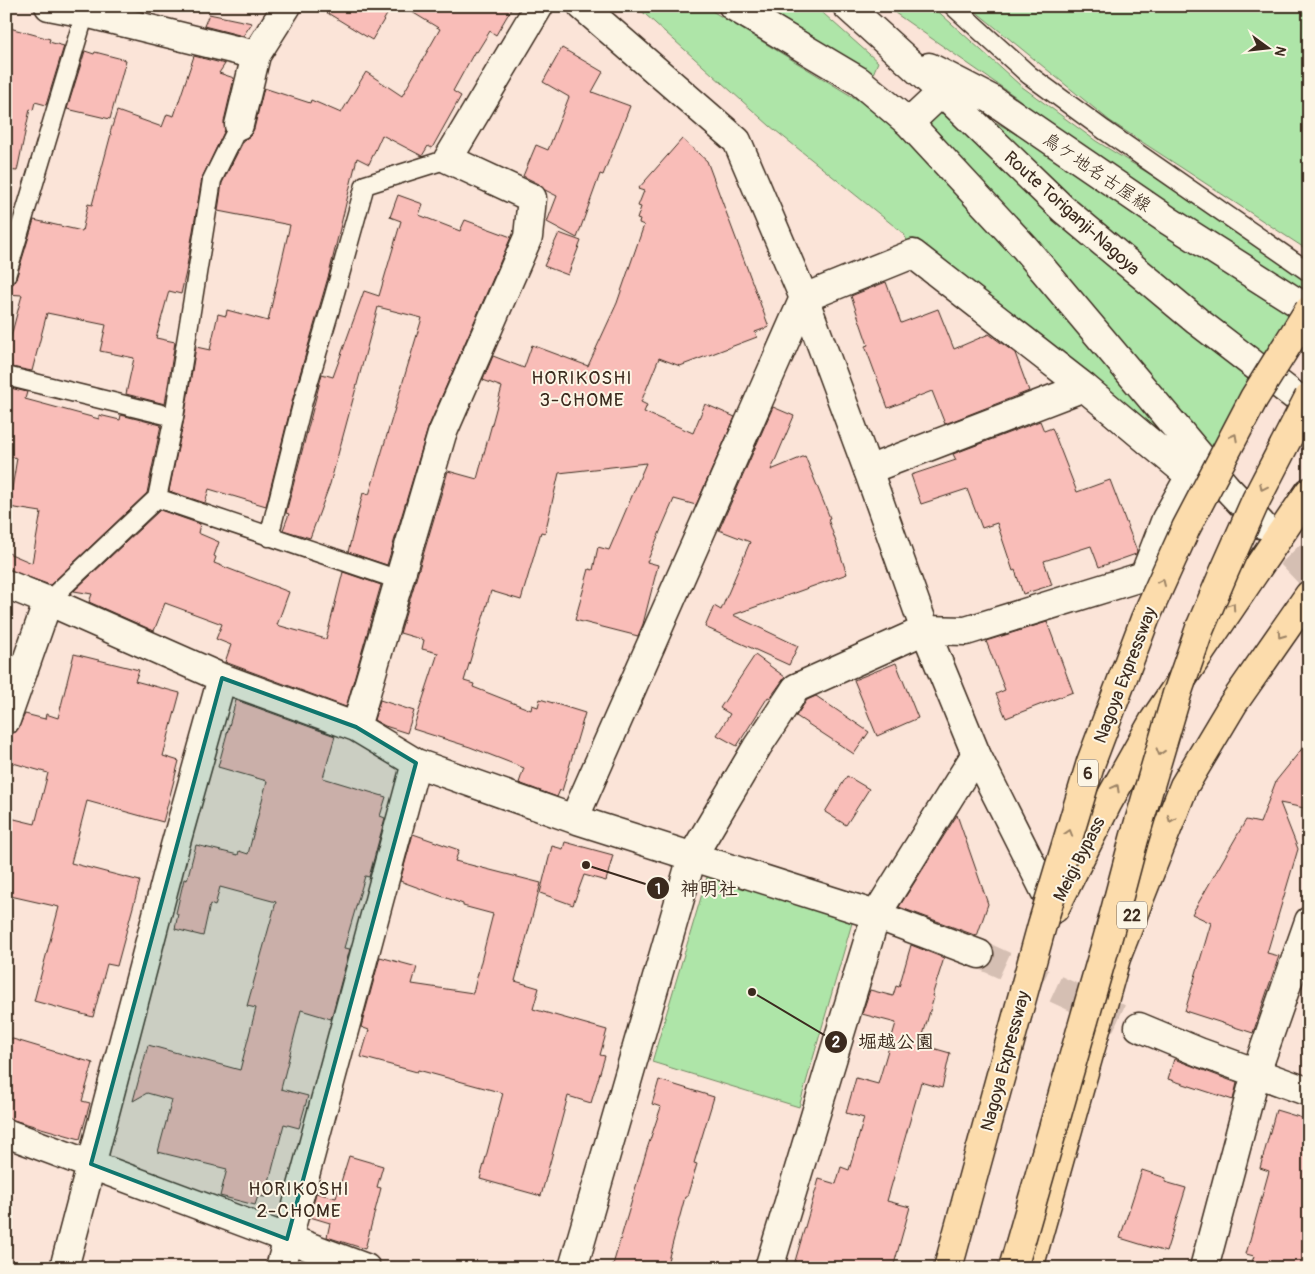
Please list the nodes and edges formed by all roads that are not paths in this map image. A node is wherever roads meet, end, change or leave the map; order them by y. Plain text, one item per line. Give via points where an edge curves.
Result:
1 (49, 6) edge
2 (287, 6) edge
3 (540, 6) edge
4 (582, 6) edge
5 (733, 6) edge
6 (847, 6) edge
7 (953, 6) edge
8 (86, 10) edge
9 (896, 50) junction
10 (256, 55) junction
11 (942, 92) junction
12 (909, 123) junction
13 (239, 125) joint
14 (448, 158) junction
15 (1309, 272) edge
16 (6, 276) edge
17 (804, 298) junction
18 (1304, 306) edge
19 (6, 376) edge
20 (1084, 387) junction
21 (1309, 397) edge
22 (1309, 408) edge
23 (174, 417) junction
24 (868, 470) junction
25 (1201, 472) junction
26 (1309, 492) edge
27 (157, 498) junction
28 (1261, 524) tunnel mouth
29 (269, 537) junction
30 (400, 580) junction
31 (6, 584) edge
32 (1309, 595) edge
33 (48, 601) junction
34 (925, 630) junction
35 (222, 678) junction
36 (6, 720) edge
37 (356, 727) junction
38 (976, 754) junction
39 (416, 763) junction
40 (574, 819) junction
41 (692, 858) junction
42 (1054, 909) junction
43 (876, 915) junction
44 (1309, 920) edge
45 (979, 954) tunnel mouth
46 (1140, 1027) tunnel mouth
47 (1256, 1073) junction
48 (1309, 1092) edge
49 (6, 1133) edge
50 (91, 1164) junction
51 (287, 1239) junction
52 (64, 1268) edge
53 (280, 1268) edge
54 (366, 1268) edge
55 (573, 1268) edge
56 (770, 1268) edge
57 (942, 1268) edge
58 (948, 1268) edge
59 (1014, 1268) edge
60 (1028, 1268) edge
61 (1204, 1268) edge

1 - 8 street
2 - 10 street
3 - 14 street
4 - 17 street via 736,141
5 - 12 street via 859,81
6 - 9 street, Route Toriganji-Nagoya
7 - 15 lane via 1030,75 1112,136
8 - 10 street
8 - 16 lane
9 - 11 street, Route Toriganji-Nagoya
9 - 18 street, 鳥ケ地名古屋線 via 991,99 1169,221
10 - 13 street
11 - 12 street
11 - 22 street, Route Toriganji-Nagoya via 1063,209 1197,321
12 - 25 street via 1025,248
13 - 23 lane via 212,180
14 - 29 lane via 364,185 303,401
14 - 30 street via 532,198 528,237 442,434
17 - 20 street via 913,254
17 - 24 street
17 - 40 street
58 -> 18 highway, Nagoya Expressway / 6, bridge via 1091,762 1145,619 1186,528
19 - 23 lane
20 - 24 street
20 - 25 street
21 -> 59 highway, bridge via 1224,572 1177,694
23 - 27 lane
24 - 34 street
25 - 28 street
25 - 34 street via 1166,520 1144,576 966,631
42 -> 26 highway, Meigi Bypass via 1153,722
27 - 29 lane
27 - 33 lane
29 - 30 lane
30 - 37 street
31 - 33 street
32 -> 60 highway, 22 via 1233,704 1184,786 1116,958
33 - 35 street
33 - 36 street
34 - 38 street
34 - 41 street via 796,688
35 - 37 street
35 - 50 street
37 - 39 street
38 - 42 street
38 - 43 street
39 - 40 street
39 - 51 street
40 - 41 street
41 - 43 street
41 - 55 street
42 - 57 highway, Meigi Bypass via 1020,980
43 - 45 street
43 - 56 street
44 - 47 street
46 - 47 street
47 - 48 street
47 - 61 street
49 - 50 street
50 - 51 street
50 - 52 street
51 - 53 street
51 - 54 street

